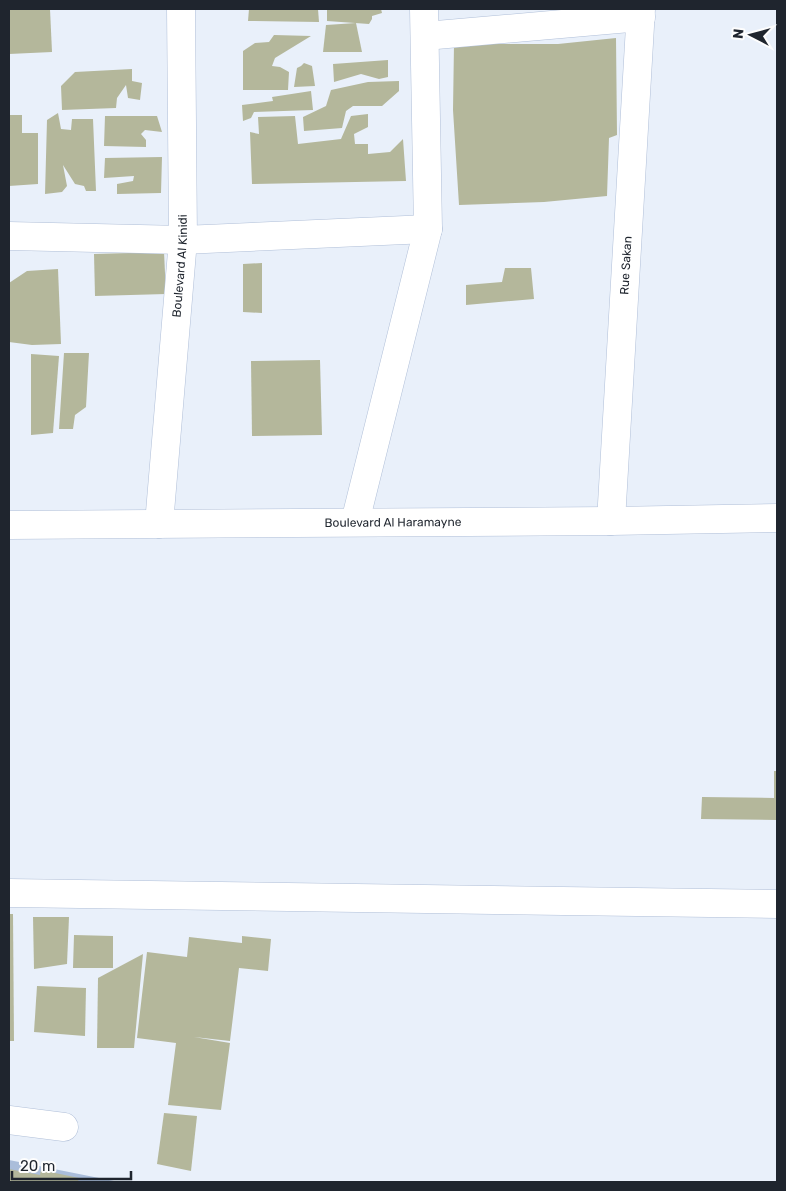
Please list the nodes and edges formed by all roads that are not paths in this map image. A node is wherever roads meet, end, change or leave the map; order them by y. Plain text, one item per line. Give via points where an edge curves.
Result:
1 (181, 9) edge
2 (424, 9) edge
3 (641, 13) edge
4 (425, 36) junction
5 (428, 229) junction
6 (9, 236) edge
7 (183, 240) junction
8 (777, 518) edge
9 (611, 521) junction
10 (355, 522) junction
11 (159, 524) junction
12 (9, 525) edge
13 (9, 894) edge
14 (777, 904) edge
15 (9, 1120) edge
16 (64, 1127) dead end

1 - 7 street, Boulevard Al Kinidi
2 - 4 street
3 - 4 street
3 - 9 street, Rue Sakan
4 - 5 street
5 - 7 street
5 - 10 street
6 - 7 street
7 - 11 street, Boulevard Al Kinidi
8 - 9 street, Boulevard Al Haramayne
9 - 10 street, Boulevard Al Haramayne
10 - 11 street, Boulevard Al Haramayne
11 - 12 street, Boulevard Al Haramayne
13 - 14 street
15 - 16 street

